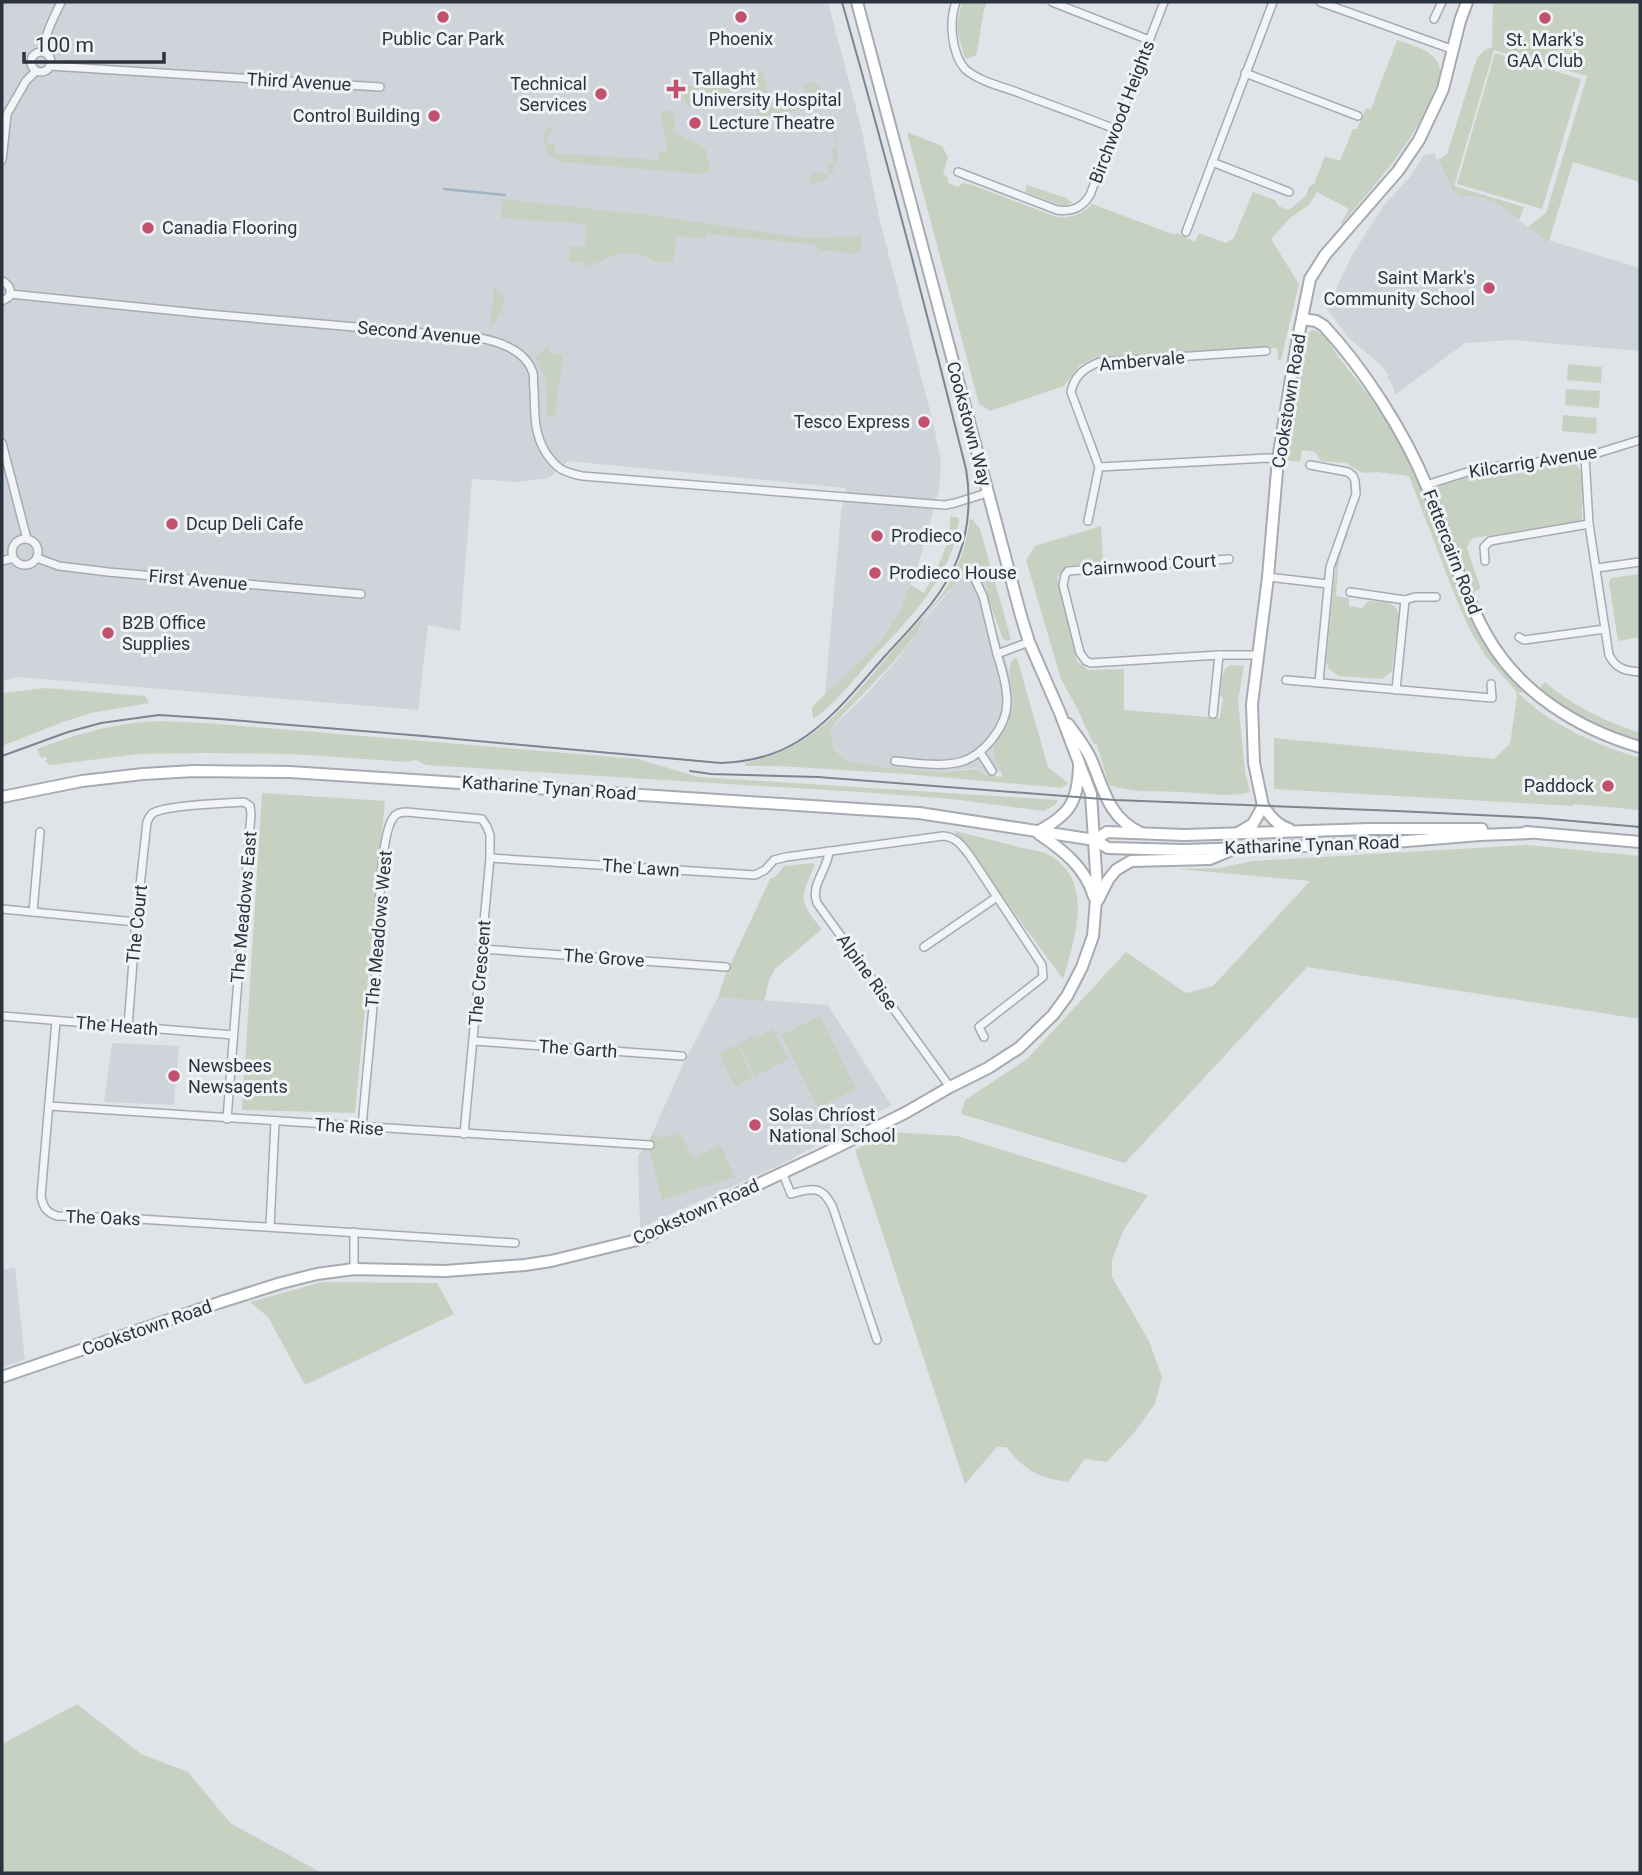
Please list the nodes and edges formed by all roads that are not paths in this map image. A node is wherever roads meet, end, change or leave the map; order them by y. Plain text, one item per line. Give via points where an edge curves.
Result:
1 (61, 2) edge
2 (857, 2) edge
3 (956, 2) edge
4 (1052, 2) edge
5 (1164, 2) edge
6 (1273, 2) edge
7 (1320, 2) edge
8 (1441, 2) edge
9 (1468, 2) edge
10 (1434, 19) dead end
11 (1149, 40) junction
12 (1454, 50) junction
13 (44, 52) junction
14 (50, 66) junction
15 (36, 71) junction
16 (1245, 73) junction
17 (380, 87) dead end
18 (1358, 116) dead end
19 (1115, 129) junction
20 (2, 160) edge
21 (1212, 162) junction
22 (958, 172) dead end
23 (1289, 192) dead end
24 (1185, 232) dead end
25 (2, 281) edge
26 (10, 294) junction
27 (2, 301) edge
28 (1302, 319) junction
29 (1266, 351) dead end
30 (1640, 440) edge
31 (2, 443) edge
32 (1585, 457) junction
33 (1278, 459) junction
34 (1310, 465) dead end
35 (1099, 467) junction
36 (1426, 485) junction
37 (987, 493) junction
38 (1088, 520) dead end
39 (1589, 524) junction
40 (27, 539) junction
41 (13, 558) junction
42 (37, 558) junction
43 (1229, 559) dead end
44 (2, 561) edge
45 (1485, 561) dead end
46 (1640, 562) edge
47 (1597, 568) junction
48 (970, 569) dead end
49 (1268, 577) junction
50 (1328, 584) junction
51 (1350, 592) dead end
52 (360, 594) dead end
53 (1436, 597) dead end
54 (1405, 600) junction
55 (1605, 629) junction
56 (1519, 637) dead end
57 (1029, 642) junction
58 (997, 654) junction
59 (1219, 655) junction
60 (1258, 655) junction
61 (1640, 672) edge
62 (1286, 680) dead end
63 (1319, 682) junction
64 (1491, 684) dead end
65 (1396, 690) junction
66 (1060, 713) junction
67 (1213, 714) dead end
68 (1640, 747) edge
69 (980, 752) junction
70 (895, 761) dead end
71 (1079, 765) junction
72 (992, 771) dead end
73 (2, 797) edge
74 (1263, 806) junction
75 (477, 818) joint
76 (147, 822) joint
77 (1293, 831) junction
78 (40, 832) dead end
79 (1037, 832) junction
80 (1238, 833) junction
81 (1530, 833) junction
82 (1143, 834) junction
83 (1095, 840) junction
84 (1640, 842) edge
85 (1238, 848) junction
86 (829, 852) junction
87 (490, 858) junction
88 (997, 897) junction
89 (1097, 904) junction
90 (2, 909) edge
91 (33, 912) junction
92 (136, 922) junction
93 (924, 947) dead end
94 (482, 949) junction
95 (726, 967) dead end
96 (2, 1016) edge
97 (56, 1021) junction
98 (128, 1027) junction
99 (233, 1035) junction
100 (984, 1037) dead end
101 (474, 1041) junction
102 (682, 1056) dead end
103 (950, 1087) junction
104 (49, 1106) junction
105 (227, 1119) junction
106 (275, 1122) junction
107 (362, 1127) junction
108 (464, 1134) junction
109 (650, 1146) dead end
110 (783, 1174) junction
111 (270, 1227) junction
112 (354, 1232) junction
113 (515, 1243) dead end
114 (354, 1269) junction
115 (877, 1340) dead end
116 (2, 1377) edge

1 - 13 street via 47,32
2 - 37 street, Cookstown Way
3 - 19 street via 951,23 964,68
4 - 11 street
5 - 11 street, Birchwood Heights
6 - 16 street
7 - 12 street
8 - 10 street
9 - 12 street, Cookstown Road
11 - 19 street, Birchwood Heights
12 - 28 street, Cookstown Road via 1443,89 1419,140 1325,255 1310,279
13 - 14 street
13 - 15 street via 32,56
14 - 15 street
14 - 17 street, Third Avenue
15 - 20 street via 7,114
16 - 18 street
16 - 21 street
19 - 22 street, Birchwood Heights via 1090,195 1078,208 1057,210
21 - 23 street
21 - 24 street
25 - 26 street
26 - 27 street
26 - 37 street, Second Avenue via 499,342 523,358 533,372 538,441 565,472 582,476 944,505
28 - 33 street, Cookstown Road
28 - 36 street, Fettercairn Road via 1324,326 1369,383
29 - 35 street, Ambervale via 1090,366 1077,377 1071,393
30 - 32 street, Kilcarrig Avenue
31 - 40 street
32 - 36 street, Kilcarrig Avenue via 1480,468
32 - 39 street
33 - 35 street
33 - 49 street, Cookstown Road
34 - 50 street via 1348,472 1357,487
35 - 38 street
36 - 68 street, Fettercairn Road via 1473,608 1507,663 1556,709
37 - 57 street, Cookstown Way
39 - 45 street via 1490,541 1484,547
39 - 47 street
40 - 41 street via 16,542
40 - 42 street via 37,546
41 - 42 street via 27,565
41 - 44 street
42 - 52 street, First Avenue via 59,566 108,572
43 - 59 street, Cairnwood Court via 1068,571 1063,585 1086,661
46 - 47 street
47 - 55 street
48 - 58 street via 983,596
49 - 50 street
49 - 60 street, Cookstown Road
50 - 63 street
51 - 54 street
53 - 54 street
54 - 65 street
55 - 56 street
55 - 61 street via 1613,663 1622,670
57 - 58 street
57 - 66 street, Cookstown Way
58 - 69 street via 1007,704 991,742
59 - 60 street
59 - 67 street
60 - 74 street, Cookstown Road via 1252,711 1254,763
62 - 63 street
63 - 65 street
64 - 65 street via 1492,698
66 - 71 street, Cookstown Way
66 - 82 street via 1084,746 1109,805 1128,826
69 - 70 street via 950,764
69 - 72 street
71 - 79 street via 1077,793 1070,808
71 - 83 street, Cookstown Way via 1091,794
73 - 79 street, Katharine Tynan Road via 143,774 265,771 919,813
74 - 77 street, Katharine Tynan Road via 1279,825
74 - 80 street via 1253,824
75 - 87 street, The Crescent via 490,835
75 - 107 street, The Meadows West via 400,812 390,823
76 - 92 street, The Court
76 - 99 street, The Meadows East via 151,814 169,809 244,802 250,806
77 - 80 street, Katharine Tynan Road
77 - 81 street, Katharine Tynan Road via 1479,828
78 - 91 street
79 - 83 street, Katharine Tynan Road
79 - 89 street via 1075,863
80 - 82 street, Katharine Tynan Road
81 - 84 street, Katharine Tynan Road
81 - 85 street, Katharine Tynan Road
82 - 83 street, Katharine Tynan Road via 1107,832
83 - 85 street, Katharine Tynan Road via 1108,848
83 - 89 street, Cookstown Road
85 - 89 street via 1210,859 1130,861 1108,880
86 - 87 street, The Lawn via 774,860 755,875
86 - 88 street via 952,837
86 - 103 street, Alpine Rise via 815,890 817,903
87 - 94 street, The Crescent
88 - 93 street
88 - 100 street via 1042,965 1043,977 979,1027
89 - 103 street, Cookstown Road via 1093,936 1082,967 1053,1015 1019,1048
90 - 91 street
91 - 92 street
92 - 98 street, The Court
94 - 95 street, The Grove
94 - 101 street, The Crescent
96 - 97 street, The Heath
97 - 98 street, The Heath
97 - 104 street, The Oaks
98 - 99 street, The Heath
99 - 105 street, The Meadows East
101 - 102 street, The Garth
101 - 108 street, The Crescent
103 - 110 street, Cookstown Road
104 - 105 street, The Rise
104 - 111 street, The Oaks via 41,1196 48,1212
105 - 106 street, The Rise
106 - 107 street, The Rise
106 - 111 street
107 - 108 street, The Rise
108 - 109 street, The Rise
110 - 114 street, Cookstown Road via 642,1239 551,1261 458,1270
110 - 115 street via 791,1194 820,1190 827,1195
111 - 112 street, The Oaks
112 - 113 street, The Oaks
112 - 114 street
114 - 116 street, Cookstown Road via 281,1283

